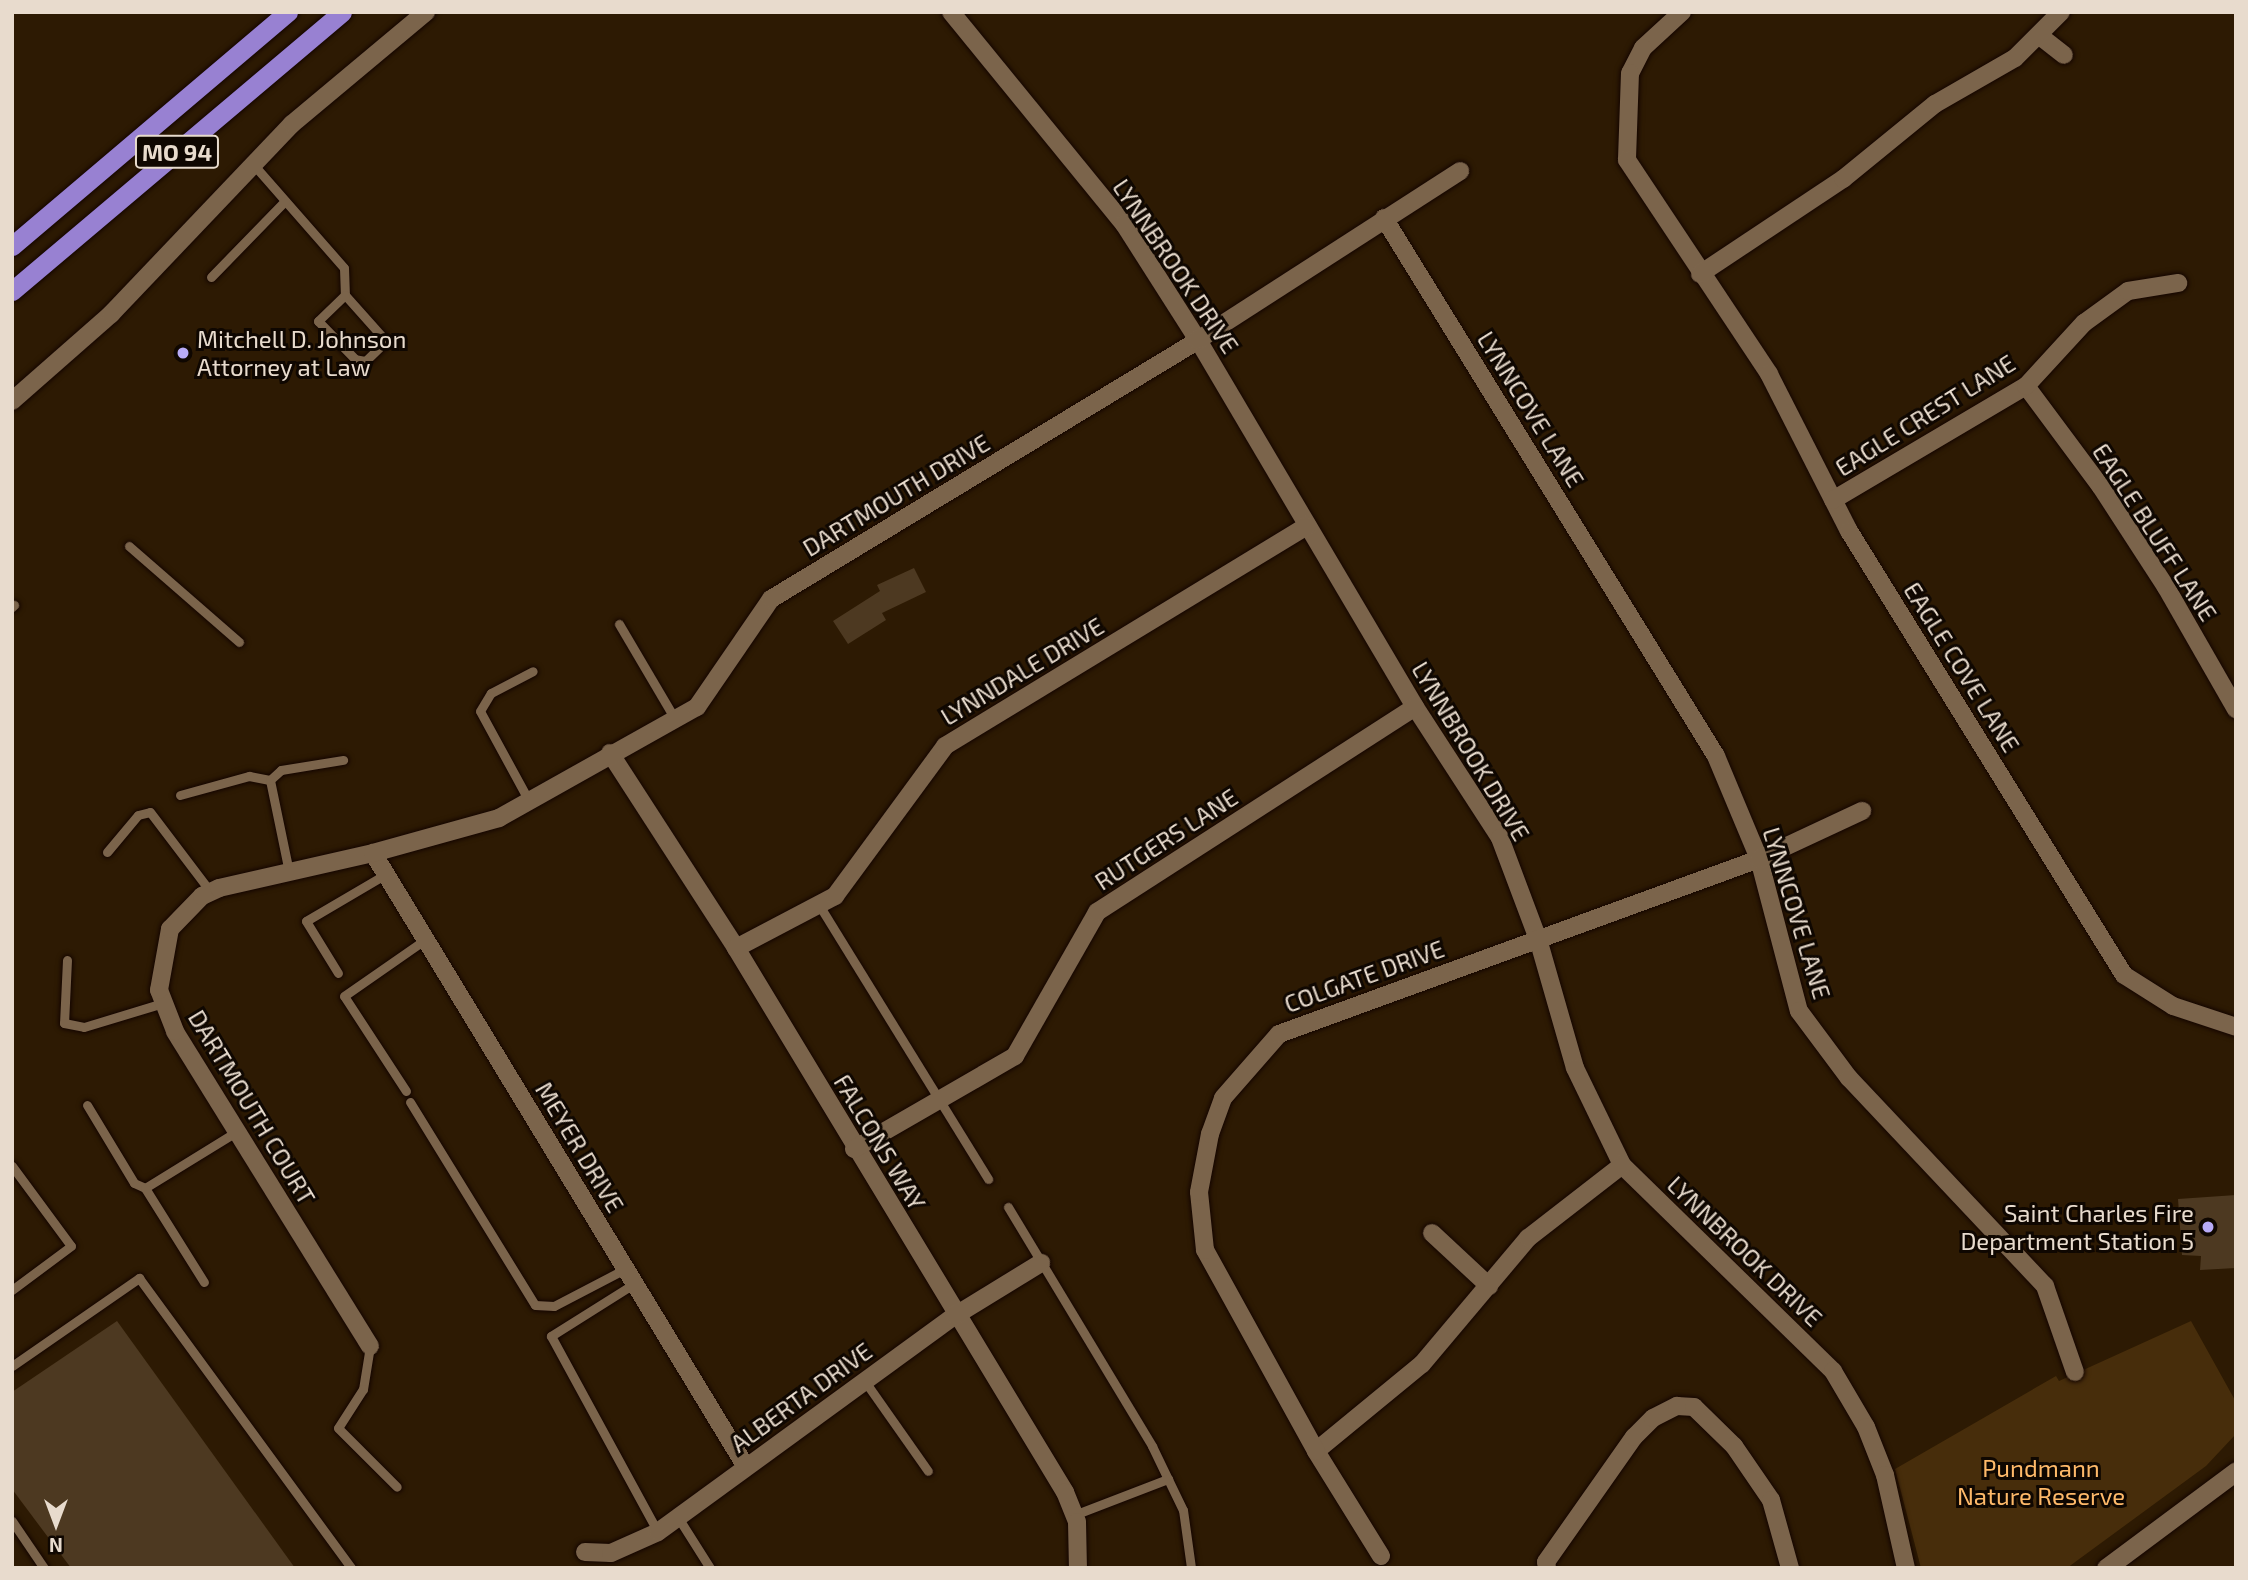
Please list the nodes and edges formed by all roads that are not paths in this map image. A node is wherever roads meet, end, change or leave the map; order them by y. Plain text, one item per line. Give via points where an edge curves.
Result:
1 (288, 12) edge
2 (342, 12) edge
3 (426, 12) edge
4 (951, 12) edge
5 (1682, 12) edge
6 (2061, 12) edge
7 (2041, 37) junction
8 (2064, 55) dead end
9 (253, 164) junction
10 (1460, 171) dead end
11 (285, 201) junction
12 (1384, 218) junction
13 (12, 246) edge
14 (1700, 274) junction
15 (211, 277) dead end
16 (2178, 283) dead end
17 (12, 291) edge
18 (345, 295) junction
19 (1198, 340) junction
20 (2026, 386) junction
21 (12, 401) edge
22 (1833, 500) junction
23 (1307, 526) junction
24 (129, 546) dead end
25 (620, 624) dead end
26 (239, 642) dead end
27 (533, 671) dead end
28 (1415, 707) junction
29 (2236, 709) edge
30 (675, 719) junction
31 (610, 753) junction
32 (343, 760) dead end
33 (270, 780) junction
34 (180, 795) dead end
35 (529, 801) junction
36 (1862, 811) dead end
37 (107, 852) dead end
38 (373, 853) junction
39 (1759, 859) junction
40 (289, 872) junction
41 (386, 874) junction
42 (210, 891) junction
43 (819, 905) junction
44 (426, 939) junction
45 (1538, 939) junction
46 (736, 948) junction
47 (66, 960) dead end
48 (338, 972) dead end
49 (163, 1003) junction
50 (2236, 1027) edge
51 (406, 1091) dead end
52 (938, 1100) junction
53 (410, 1102) dead end
54 (87, 1105) dead end
55 (236, 1132) junction
56 (855, 1149) junction
57 (1622, 1165) junction
58 (12, 1166) edge
59 (988, 1179) dead end
60 (145, 1188) junction
61 (1008, 1207) dead end
62 (1432, 1233) dead end
63 (1041, 1263) junction
64 (629, 1277) junction
65 (204, 1282) dead end
66 (1489, 1286) junction
67 (12, 1290) edge
68 (956, 1315) junction
69 (370, 1346) joint
70 (12, 1366) edge
71 (2075, 1372) dead end
72 (864, 1380) junction
73 (1316, 1451) junction
74 (746, 1467) junction
75 (928, 1471) dead end
76 (2236, 1471) edge
77 (1168, 1479) junction
78 (397, 1488) dead end
79 (1074, 1515) junction
80 (678, 1519) junction
81 (12, 1521) edge
82 (658, 1532) junction
83 (585, 1552) dead end
84 (1381, 1556) dead end
85 (44, 1568) edge
86 (351, 1568) edge
87 (710, 1568) edge
88 (1078, 1568) edge
89 (1191, 1568) edge
90 (1547, 1568) edge
91 (1790, 1568) edge
92 (1906, 1568) edge
93 (2106, 1568) edge

1 - 13 highway, MO 94
2 - 17 highway, MO 94
3 - 9 street via 292,124
4 - 19 street, LYNNBROOK DRIVE via 1124,224
5 - 14 street, EAGLE COVE LANE via 1643,48 1630,74 1627,160
6 - 7 street
7 - 8 street
7 - 14 street via 2015,58 1935,104 1843,179
9 - 11 lane
9 - 21 street via 111,314
10 - 12 street, DARTMOUTH DRIVE
11 - 15 lane
11 - 18 lane via 344,268
12 - 19 street, DARTMOUTH DRIVE
12 - 39 street, LYNNCOVE LANE via 1716,756
14 - 22 street, EAGLE COVE LANE via 1769,374
16 - 20 street, EAGLE CREST LANE via 2128,291 2084,323
18 - 18 lane via 386,341 365,361 355,359 318,321
19 - 23 street, LYNNBROOK DRIVE
19 - 30 street, DARTMOUTH DRIVE via 771,599 697,707
20 - 22 street, EAGLE CREST LANE
20 - 29 street, EAGLE BLUFF LANE via 2144,554
22 - 50 street, EAGLE COVE LANE via 2124,975 2173,1006
23 - 28 street, LYNNBROOK DRIVE
23 - 43 street, LYNNDALE DRIVE via 945,746 835,897
24 - 26 lane
25 - 30 lane
27 - 35 lane via 491,693 480,711
28 - 45 street, LYNNBROOK DRIVE via 1500,838
28 - 52 street, RUTGERS LANE via 1097,912 1015,1056
30 - 31 street, DARTMOUTH DRIVE
31 - 35 street, DARTMOUTH DRIVE
31 - 46 street, FALCONS WAY
32 - 33 lane via 281,770
33 - 34 lane via 249,776
33 - 40 lane
35 - 38 street, DARTMOUTH DRIVE via 499,818
36 - 39 street, COLGATE DRIVE
37 - 42 lane via 138,815 150,812
38 - 40 street
38 - 41 street, MEYER DRIVE
39 - 45 street, COLGATE DRIVE
39 - 71 street, LYNNCOVE LANE via 1799,1011 1849,1078 2045,1286
40 - 42 street
41 - 44 street, MEYER DRIVE
41 - 48 lane via 306,921
42 - 49 street, DARTMOUTH COURT via 170,929 159,990
43 - 46 street, LYNNDALE DRIVE
43 - 52 lane
44 - 51 lane via 344,996
44 - 64 street, MEYER DRIVE
45 - 57 street, LYNNBROOK DRIVE via 1575,1068
45 - 73 street, COLGATE DRIVE via 1279,1034 1223,1098 1210,1134 1199,1192 1205,1250
46 - 56 street, FALCONS WAY
47 - 49 lane via 64,1023 84,1027
49 - 55 street, DARTMOUTH COURT
52 - 56 street, RUTGERS LANE
52 - 59 lane
53 - 64 lane via 535,1305 554,1306
54 - 60 lane via 134,1183
55 - 60 lane
55 - 69 street, DARTMOUTH COURT
56 - 68 street, FALCONS WAY
57 - 66 street via 1528,1238
57 - 92 street, LYNNBROOK DRIVE via 1833,1371 1866,1427 1885,1475
58 - 67 lane via 71,1246
60 - 65 lane
61 - 63 lane
62 - 66 street
63 - 68 street, ALBERTA DRIVE
63 - 77 lane
64 - 74 street, MEYER DRIVE
64 - 82 lane via 551,1336
66 - 73 street via 1422,1364
68 - 72 street, ALBERTA DRIVE
68 - 79 street, FALCONS WAY
69 - 78 lane via 363,1389 338,1428
70 - 86 lane via 139,1278
72 - 74 street, ALBERTA DRIVE
72 - 75 lane
73 - 84 street, COLGATE DRIVE
74 - 80 street, ALBERTA DRIVE
76 - 93 street
77 - 79 lane
77 - 89 lane via 1189,1530
79 - 88 street, FALCONS WAY
80 - 82 street, ALBERTA DRIVE
80 - 87 lane
81 - 85 lane
82 - 83 street, ALBERTA DRIVE via 611,1553
90 - 91 street via 1546,1562 1634,1437 1653,1418 1677,1406 1694,1407 1734,1446 1771,1500

